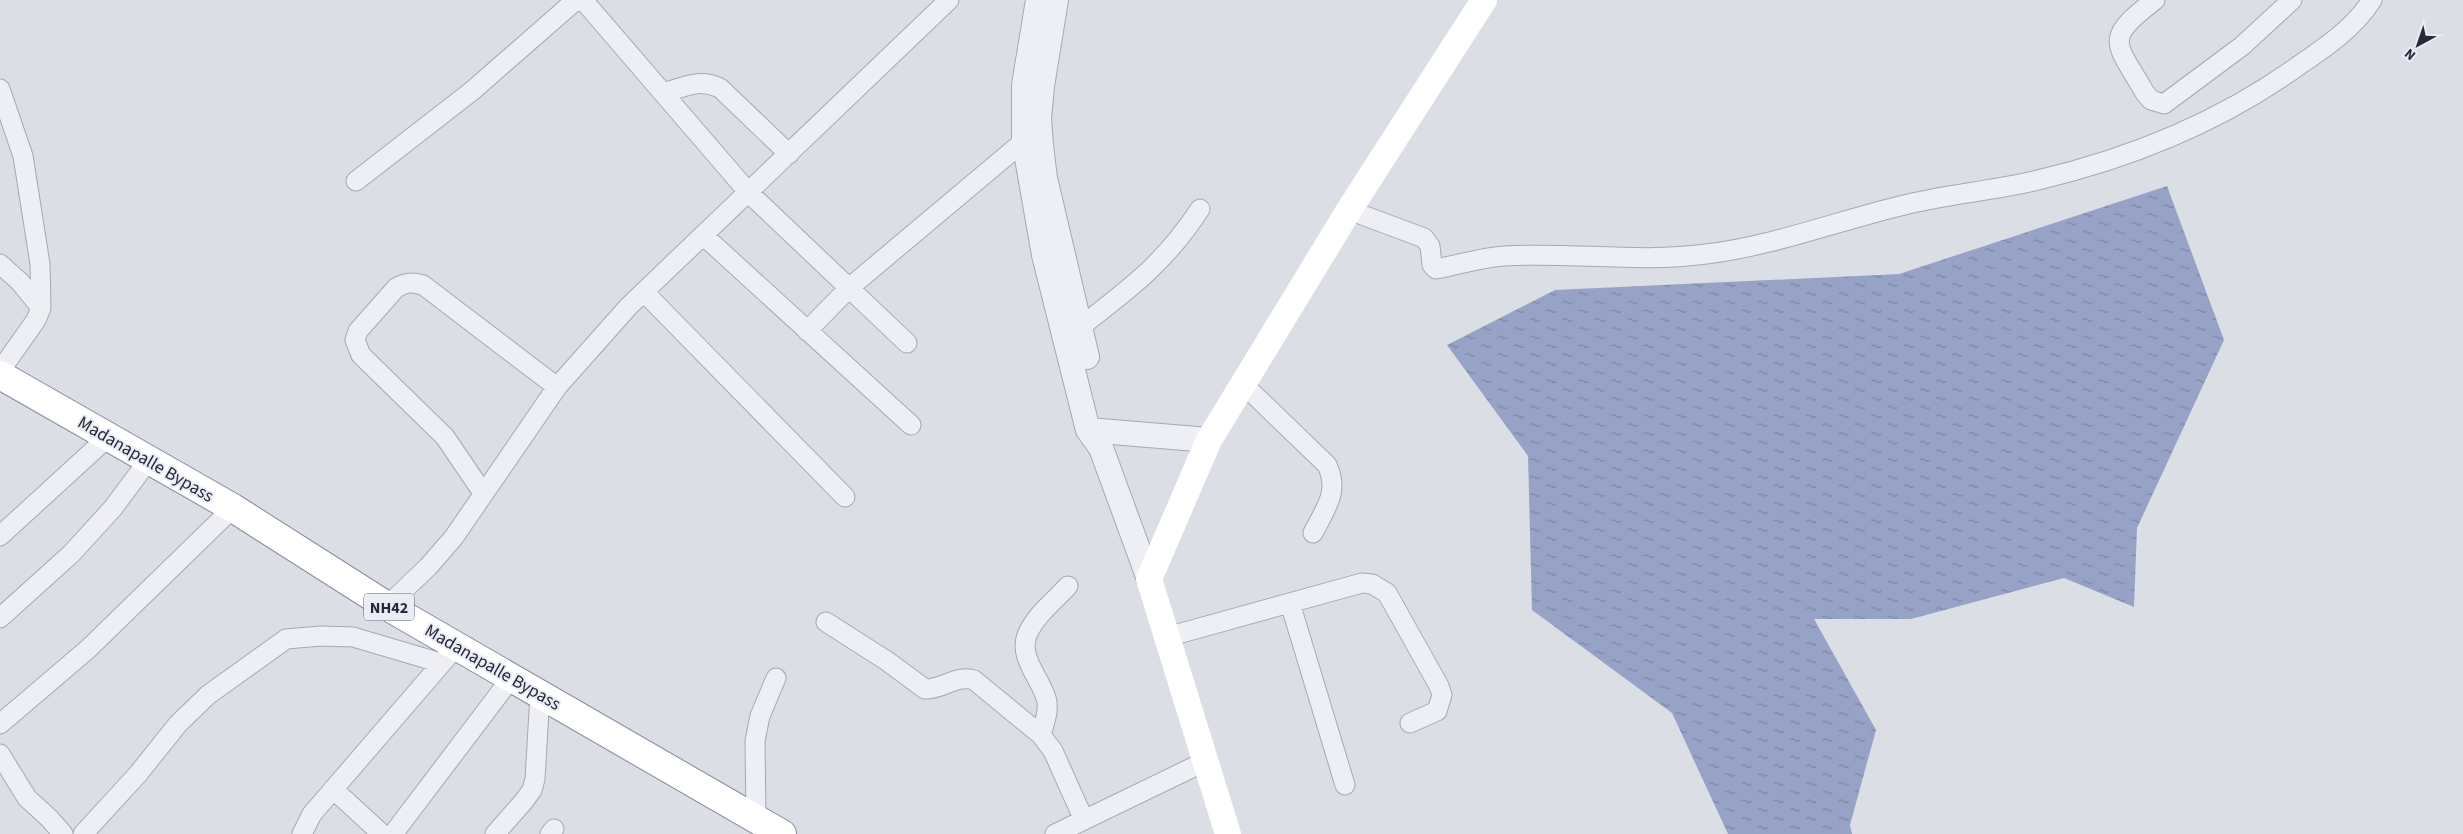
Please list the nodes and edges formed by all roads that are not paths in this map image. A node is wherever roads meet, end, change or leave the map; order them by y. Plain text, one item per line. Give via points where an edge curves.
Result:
1 (576, 0) edge
2 (583, 0) edge
3 (949, 0) edge
4 (1038, 0) edge
5 (1056, 0) edge
6 (1484, 0) edge
7 (2155, 0) edge
8 (2292, 0) edge
9 (2372, 0) edge
10 (0, 89) edge
11 (663, 93) junction
12 (1024, 142) junction
13 (789, 154) junction
14 (356, 181) dead end
15 (749, 193) junction
16 (1200, 209) dead end
17 (1349, 210) junction
18 (704, 236) junction
19 (0, 264) edge
20 (849, 288) junction
21 (644, 292) junction
22 (41, 308) junction
23 (1080, 327) junction
24 (807, 331) junction
25 (907, 344) dead end
26 (0, 371) edge
27 (0, 375) edge
28 (1243, 384) junction
29 (557, 387) junction
30 (911, 425) dead end
31 (1098, 436) junction
32 (107, 438) junction
33 (1209, 440) junction
34 (148, 461) junction
35 (483, 493) junction
36 (845, 498) dead end
37 (233, 508) junction
38 (1313, 533) dead end
39 (0, 536) edge
40 (1149, 578) junction
41 (1068, 586) dead end
42 (1290, 603) junction
43 (387, 606) junction
44 (0, 618) edge
45 (826, 622) dead end
46 (1167, 637) junction
47 (449, 654) junction
48 (512, 678) junction
49 (776, 678) dead end
50 (540, 694) junction
51 (1410, 723) dead end
52 (0, 724) edge
53 (1041, 735) junction
54 (0, 754) edge
55 (1206, 762) junction
56 (1345, 785) dead end
57 (333, 790) junction
58 (756, 819) junction
59 (1078, 826) edge
60 (63, 834) edge
61 (83, 834) edge
62 (302, 834) edge
63 (382, 834) edge
64 (393, 834) edge
65 (495, 834) edge
66 (782, 834) edge
67 (1055, 834) edge
68 (1228, 834) edge

1 - 14 street via 472,91
2 - 11 street
3 - 13 street
4 - 12 street via 1024,85
5 - 23 street via 1042,86 1040,146
6 - 17 main road
7 - 8 street via 2132,17 2118,37 2119,47 2145,94 2151,100 2164,104 2242,46
9 - 17 street via 2349,28 2278,81 2201,125 2111,162 2036,181 1902,205 1794,236 1706,254 1640,258 1572,254 1502,256 1436,269 1432,265 1430,246 1424,238
10 - 22 street via 24,156 40,264
11 - 13 street via 699,82 720,88
11 - 15 street
12 - 20 street
12 - 31 street via 1044,255
13 - 15 street
15 - 18 street
15 - 20 street
16 - 23 street via 1161,261
17 - 28 main road
18 - 21 street
18 - 24 street
19 - 22 street
20 - 24 street
20 - 25 street
21 - 29 street
21 - 36 street
22 - 26 street
23 - 31 street
24 - 30 street
27 - 32 highway, Madanapalle Bypass / NH42
28 - 33 main road
28 - 38 street via 1327,465 1333,477 1331,498
29 - 35 street
29 - 35 street via 423,286 412,282 396,288 358,331 355,340 361,355 445,437
31 - 33 street
31 - 40 street
32 - 34 highway, Madanapalle Bypass / NH42
32 - 39 street
33 - 40 main road
34 - 37 highway, Madanapalle Bypass / NH42
34 - 44 street via 113,508 71,554
35 - 43 street via 454,537
37 - 43 highway, Madanapalle Bypass / NH42
37 - 52 street via 88,649
40 - 46 main road
41 - 53 street via 1026,635 1025,648 1047,699
42 - 46 street
42 - 51 street via 1362,583 1372,584 1387,593 1442,695 1437,711
42 - 56 street
43 - 47 highway, Madanapalle Bypass / NH42
45 - 53 street via 925,689 933,690 963,678 974,680
46 - 55 main road
47 - 48 highway, Madanapalle Bypass / NH42
47 - 57 street
47 - 61 street via 353,637 286,639 208,695 178,724
48 - 50 highway, Madanapalle Bypass / NH42
48 - 64 street
49 - 58 street via 760,716 755,741
50 - 58 highway, Madanapalle Bypass / NH42
50 - 65 street via 532,790
53 - 59 street via 1053,751
54 - 60 street via 27,798
55 - 59 street
55 - 68 main road
57 - 62 street via 312,814
57 - 63 street
58 - 66 highway, Madanapalle Bypass / NH42
59 - 67 street

